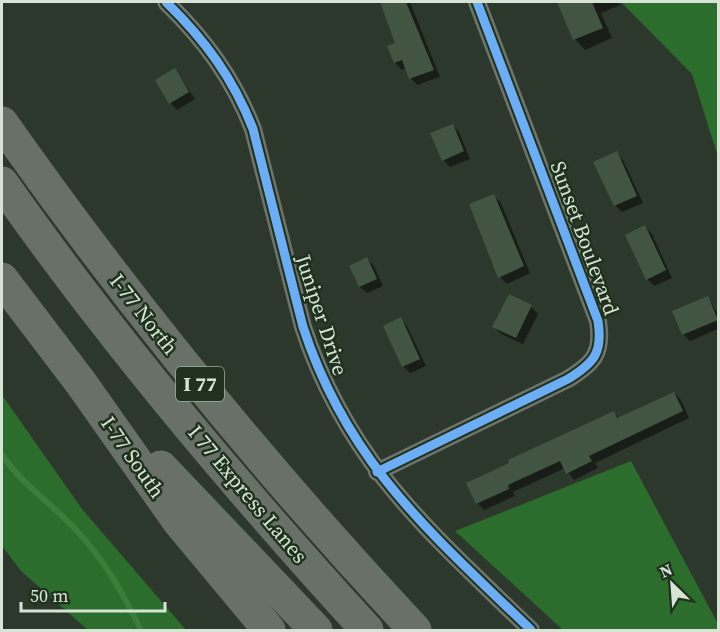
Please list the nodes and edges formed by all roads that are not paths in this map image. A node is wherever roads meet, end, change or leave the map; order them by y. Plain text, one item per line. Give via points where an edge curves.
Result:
1 (166, 2) edge
2 (477, 2) edge
3 (2, 123) edge
4 (2, 183) edge
5 (2, 279) edge
6 (81, 383) junction
7 (377, 472) junction
8 (269, 630) edge
9 (316, 630) edge
10 (367, 630) edge
11 (415, 630) edge
12 (531, 630) edge

1 - 7 street, Juniper Drive via 214,54 243,103 313,358 341,419
2 - 7 street, Sunset Boulevard via 598,321 599,348 589,366 568,379
3 - 11 highway, I-77 North / I 77 via 202,387
4 - 10 highway, I 77 Express Lanes / I 77 via 134,359 291,547
5 - 6 highway, I-77 South
6 - 8 highway, I-77 South via 179,522
6 - 9 highway, I 77 Express Lanes
7 - 12 street, Juniper Drive via 424,526

